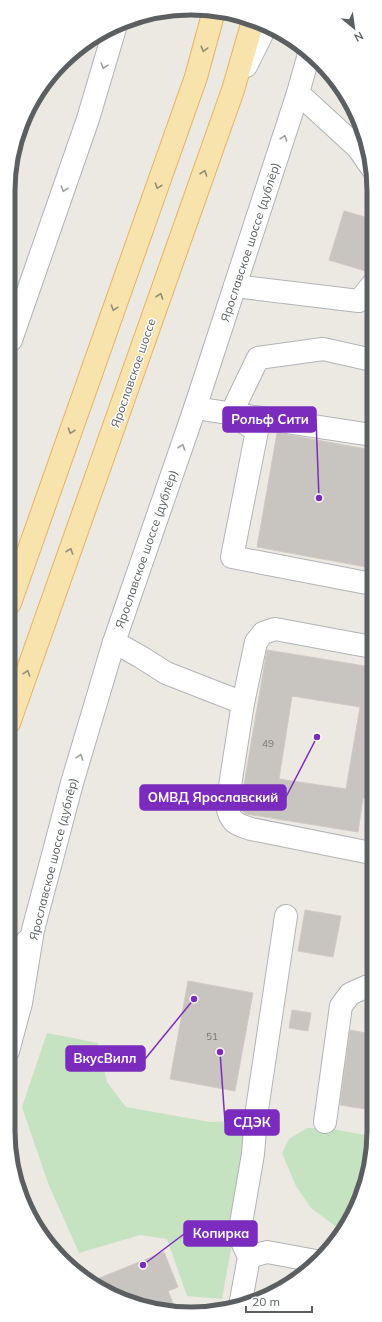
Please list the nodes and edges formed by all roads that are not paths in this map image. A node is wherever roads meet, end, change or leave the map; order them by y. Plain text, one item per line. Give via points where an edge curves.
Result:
1 (213, 17) edge
2 (252, 25) edge
3 (264, 31) edge
4 (114, 33) edge
5 (307, 59) edge
6 (233, 90) junction
7 (298, 93) junction
8 (364, 156) edge
9 (235, 286) junction
10 (367, 291) edge
11 (15, 329) edge
12 (367, 359) edge
13 (195, 408) junction
14 (231, 414) junction
15 (367, 434) edge
16 (367, 583) edge
17 (15, 589) edge
18 (114, 642) junction
19 (367, 646) edge
20 (243, 703) junction
21 (15, 709) edge
22 (367, 852) edge
23 (286, 916) dead end
24 (33, 930) junction
25 (15, 962) edge
26 (367, 986) edge
27 (15, 1025) edge
28 (324, 1122) dead end
29 (258, 1254) junction
30 (310, 1260) edge
31 (242, 1300) edge

1 -> 17 main road via 196,77
2 - 6 main road, Ярославское шоссе
3 - 6 street
4 -> 11 street via 88,119
5 - 7 street, Ярославское шоссе (дублёр)
21 -> 6 main road, Ярославское шоссе
7 - 8 street
9 -> 7 street, Ярославское шоссе (дублёр)
9 - 10 street via 359,301
9 - 13 street, Ярославское шоссе (дублёр)
12 - 14 street via 324,349 258,358
13 - 14 street
18 -> 13 street, Ярославское шоссе (дублёр)
14 - 15 street
14 - 16 street via 257,431 232,557
18 - 20 street via 166,673
24 -> 18 street, Ярославское шоссе (дублёр) via 72,783
19 - 20 street via 275,629 262,633 256,642
20 - 22 street via 227,805 228,815 236,824 251,829
23 - 29 street via 256,1116 254,1154 239,1235
24 - 25 street
24 - 27 street, Ярославское шоссе (дублёр)
26 - 28 street via 350,994 341,1006
29 - 30 street
29 - 31 street

